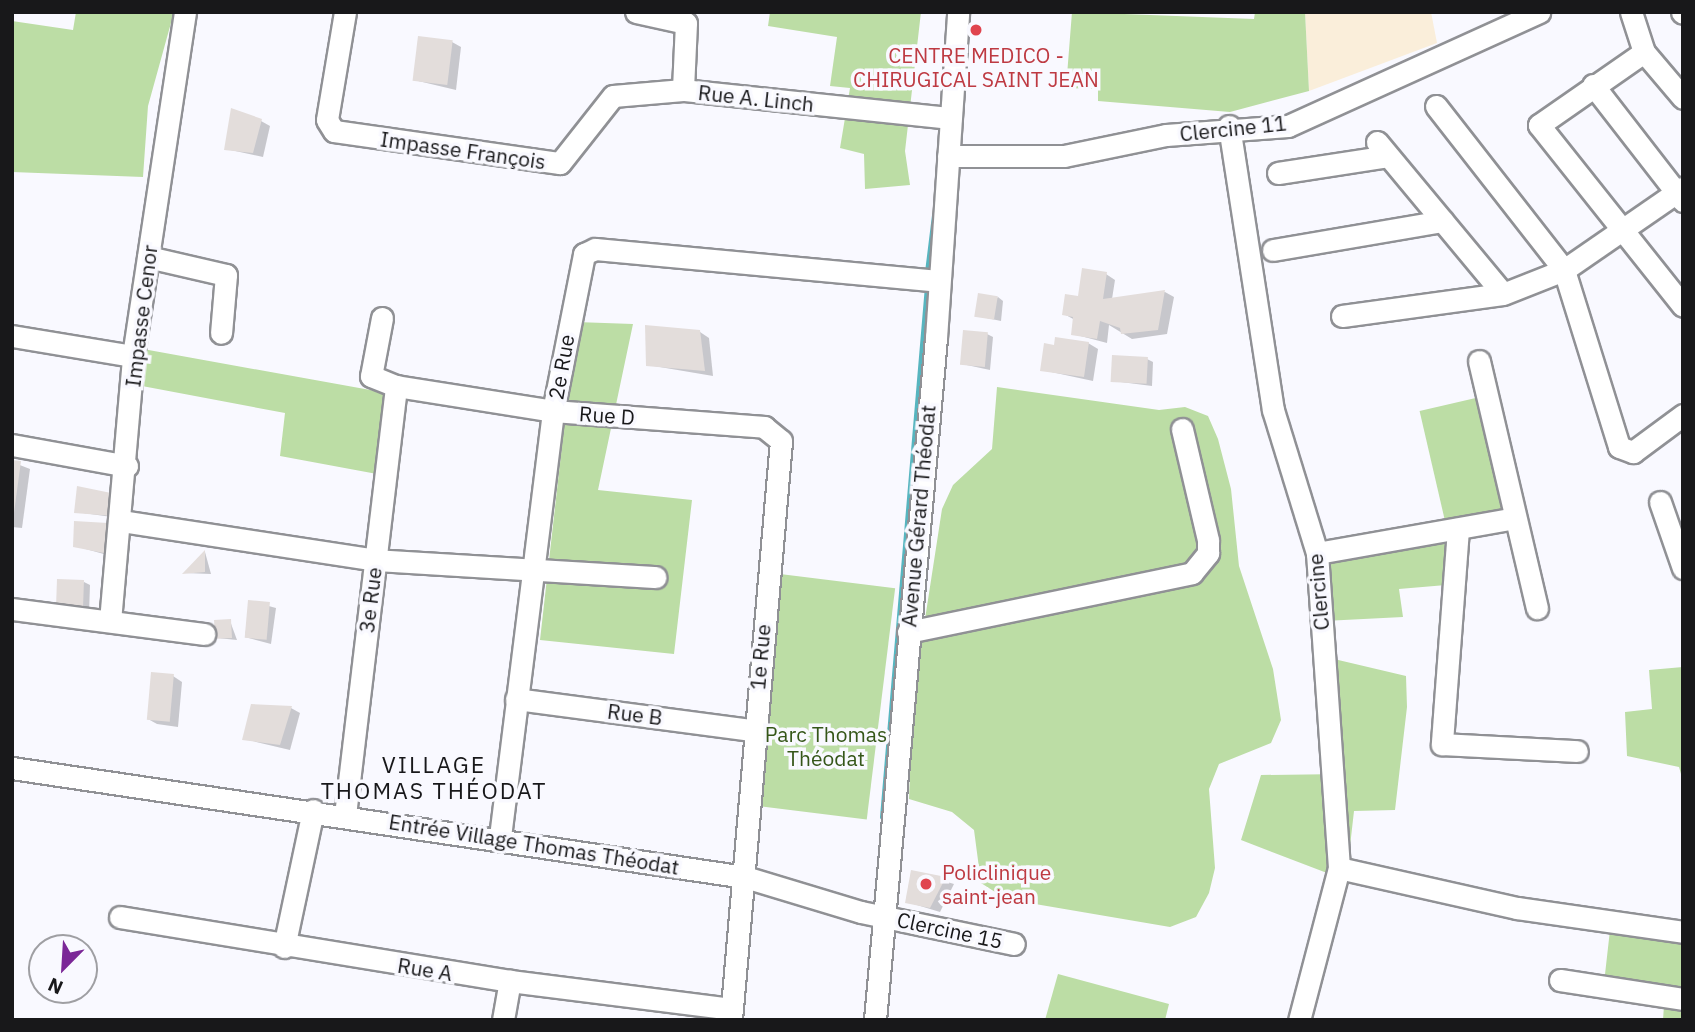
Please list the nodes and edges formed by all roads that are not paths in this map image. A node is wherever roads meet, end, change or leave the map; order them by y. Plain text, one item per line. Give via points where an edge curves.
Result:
1 (185, 12) edge
2 (345, 12) edge
3 (958, 12) edge
4 (1539, 12) edge
5 (1632, 12) edge
6 (645, 13) edge
7 (1644, 52) junction
8 (1594, 85) junction
9 (683, 90) junction
10 (1683, 98) edge
11 (1436, 106) dead end
12 (944, 118) junction
13 (1229, 126) junction
14 (948, 156) junction
15 (1278, 173) dead end
16 (1681, 194) edge
17 (1443, 221) junction
18 (1624, 229) junction
19 (1273, 250) dead end
20 (148, 257) junction
21 (1564, 270) junction
22 (939, 281) junction
23 (1503, 294) junction
24 (1683, 306) edge
25 (1342, 316) dead end
26 (382, 318) dead end
27 (220, 333) dead end
28 (12, 336) edge
29 (134, 356) junction
30 (1479, 361) dead end
31 (396, 386) junction
32 (553, 411) junction
33 (1683, 415) edge
34 (1182, 429) dead end
35 (776, 433) joint
36 (12, 444) edge
37 (127, 466) junction
38 (1660, 502) dead end
39 (1515, 517) junction
40 (121, 521) junction
41 (1458, 529) junction
42 (1317, 552) junction
43 (375, 560) junction
44 (533, 565) junction
45 (1683, 568) edge
46 (654, 576) dead end
47 (1537, 608) dead end
48 (12, 609) edge
49 (110, 621) junction
50 (908, 632) junction
51 (204, 634) dead end
52 (516, 699) junction
53 (753, 730) junction
54 (1577, 751) dead end
55 (12, 768) edge
56 (313, 810) junction
57 (345, 814) junction
58 (500, 837) junction
59 (1339, 868) junction
60 (745, 877) junction
61 (120, 917) dead end
62 (886, 917) junction
63 (1683, 932) edge
64 (1014, 944) dead end
65 (284, 947) junction
66 (1560, 980) dead end
67 (510, 981) junction
68 (1683, 999) edge
69 (731, 1014) edge
70 (503, 1020) edge
71 (875, 1020) edge
72 (1299, 1020) edge

1 - 20 street, Impasse Cenor
2 - 9 street, Impasse François via 327,120 334,131 560,163 612,96
3 - 12 street, Avenue Gérard Théodat
4 - 13 street, Clercine 11 via 1288,126
5 - 7 street
6 - 9 street, Rue A. Linch via 686,23
7 - 8 street
7 - 10 street
8 - 16 street
8 - 18 street via 1539,125
9 - 12 street, Rue A. Linch
11 - 21 street
12 - 14 street, Avenue Gérard Théodat
13 - 14 street, Clercine 11 via 1064,156
13 - 42 street, Clercine via 1273,410
14 - 22 street, Avenue Gérard Théodat
15 - 17 street via 1383,149
16 - 18 street
17 - 19 street
17 - 23 street
18 - 21 street
18 - 24 street
20 - 27 street via 226,275
20 - 29 street, Impasse Cenor
21 - 23 street
21 - 33 street via 1619,447 1633,452
22 - 32 street, 2e Rue via 595,249 578,269
22 - 50 street, Avenue Gérard Théodat
23 - 25 street
26 - 31 street via 371,376
28 - 29 street
29 - 37 street, Impasse Cenor
30 - 39 street
31 - 32 street, Rue D
31 - 43 street, 3e Rue
32 - 35 street, Rue D via 764,427
32 - 44 street, 2e Rue
34 - 50 street via 1208,540 1208,553 1192,573
35 - 53 street, 1e Rue via 781,441
36 - 37 street
37 - 40 street, Impasse Cenor
38 - 45 street
39 - 41 street
39 - 47 street
40 - 43 street
40 - 49 street, Impasse Cenor
41 - 42 street
41 - 54 street via 1442,744
42 - 59 street, Clercine
43 - 44 street
43 - 57 street, 3e Rue
44 - 46 street
44 - 52 street, 2e Rue
48 - 49 street
49 - 51 street
50 - 62 street, Avenue Gérard Théodat
52 - 53 street, Rue B
52 - 58 street, 2e Rue
53 - 60 street, 1e Rue
55 - 56 street, Entrée Village Thomas Théodat
56 - 57 street, Entrée Village Thomas Théodat
56 - 65 street
57 - 58 street, Entrée Village Thomas Théodat
58 - 60 street, Entrée Village Thomas Théodat
59 - 63 street via 1517,908
59 - 72 street, Clercine
60 - 62 street, Entrée Village Thomas Théodat
60 - 69 street, 1e Rue
61 - 65 street, Rue A
62 - 64 street, Clercine 15
62 - 71 street, Avenue Gérard Théodat
65 - 67 street, Rue A
66 - 68 street
67 - 69 street, Rue A
67 - 70 street

